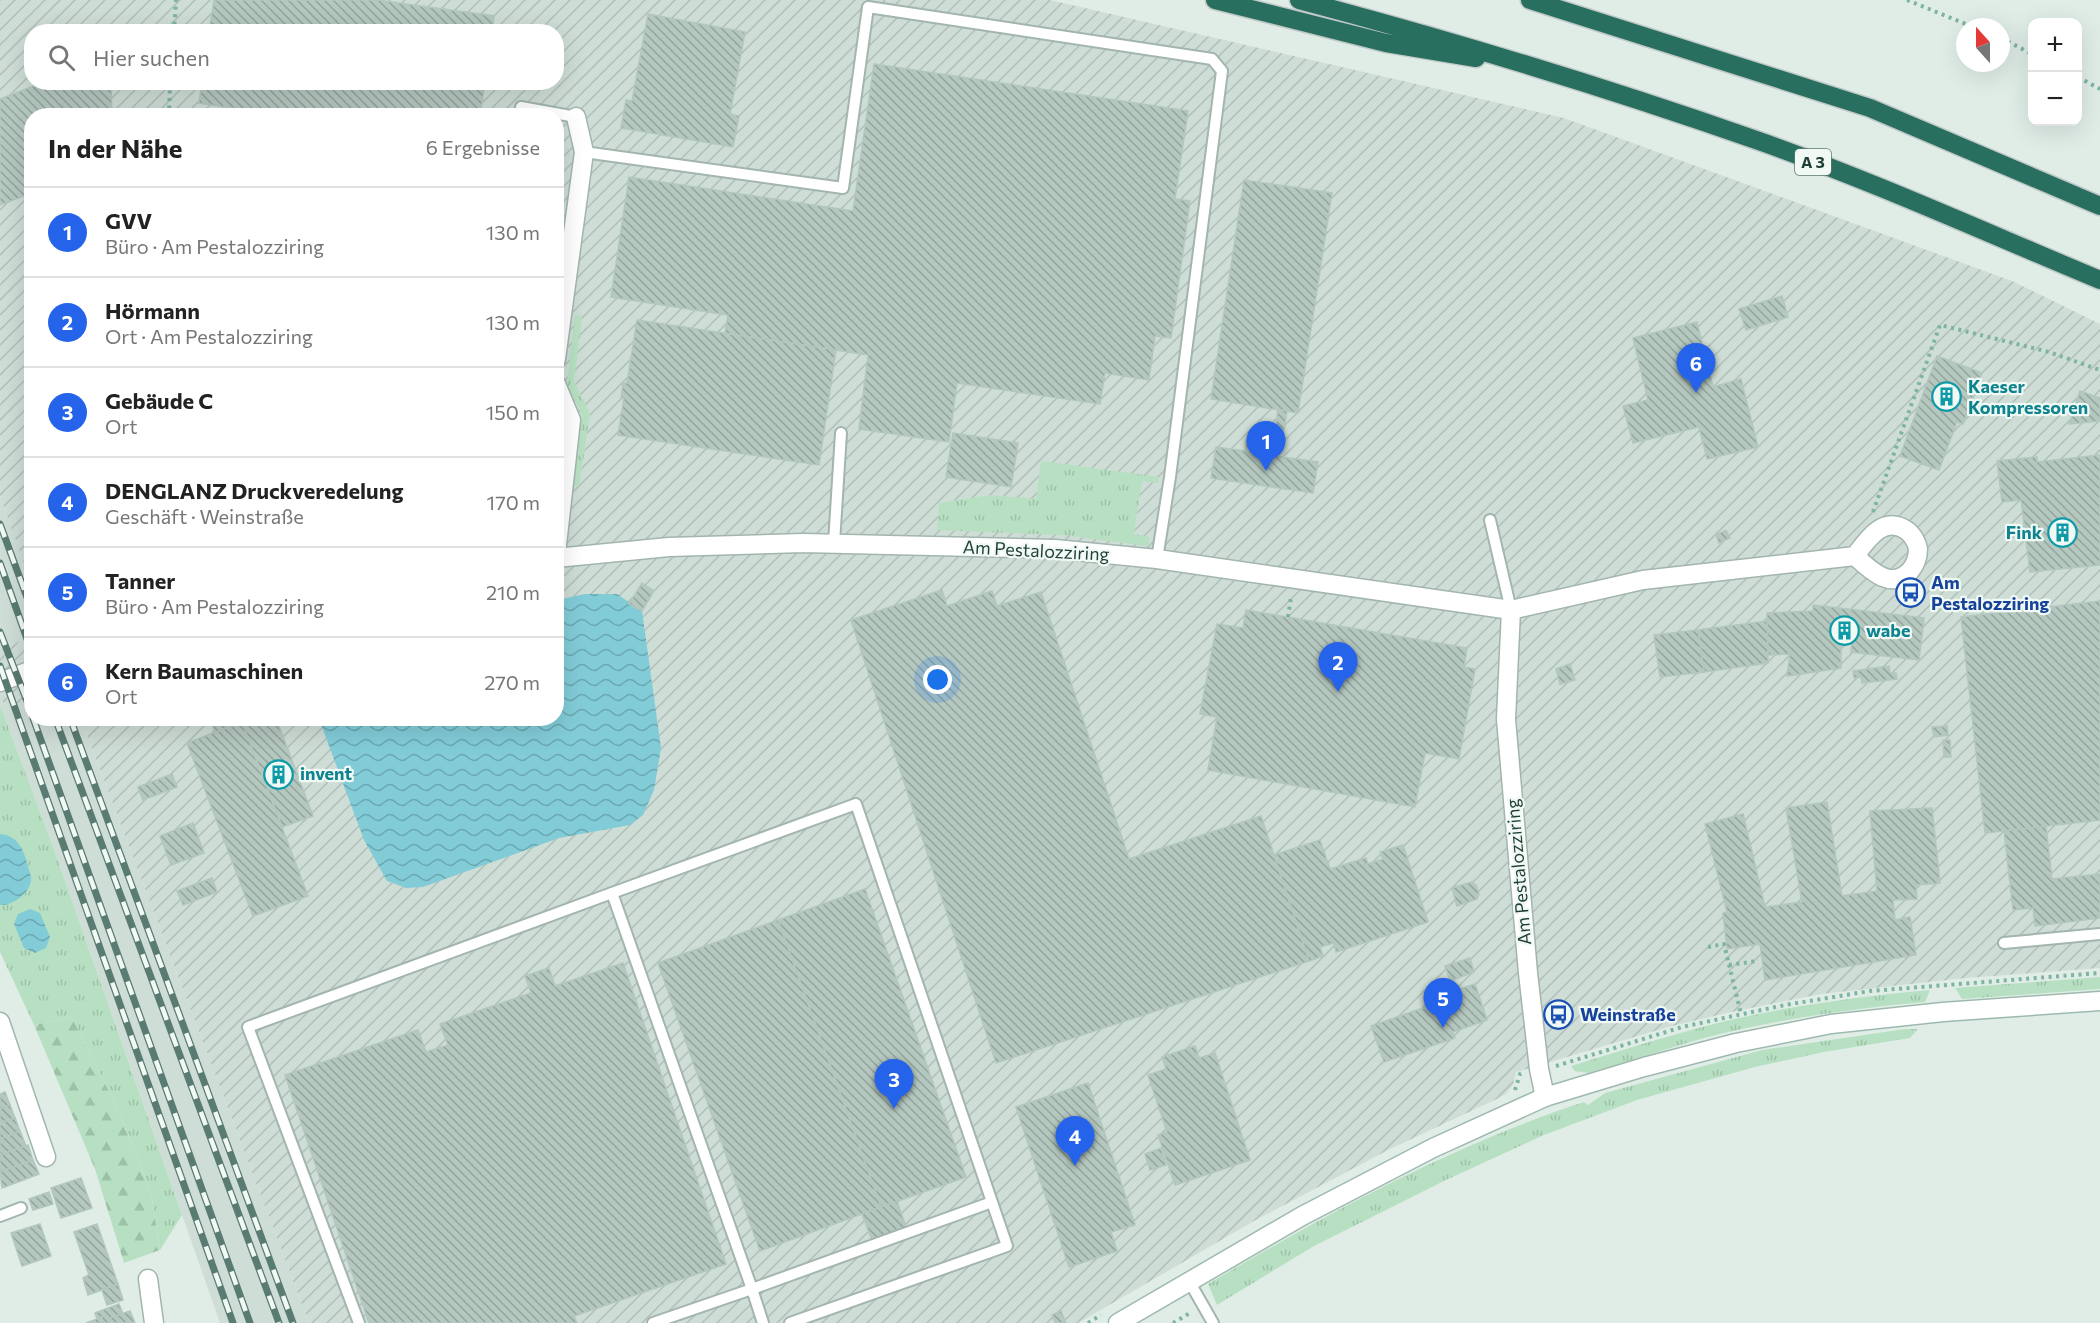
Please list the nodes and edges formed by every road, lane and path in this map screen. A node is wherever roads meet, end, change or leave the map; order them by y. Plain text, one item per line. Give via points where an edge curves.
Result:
1 (176, 0) edge
2 (1215, 0) edge
3 (1299, 0) edge
4 (1530, 0) edge
5 (1907, 0) edge
6 (1956, 20) edge
7 (174, 24) edge
8 (2010, 43) edge
9 (2028, 52) edge
10 (1520, 62) junction
11 (2082, 79) edge
12 (2100, 89) edge
13 (170, 90) edge
14 (521, 107) dead end
15 (169, 108) edge
16 (526, 108) edge
17 (564, 115) edge
18 (576, 117) joint
19 (584, 152) junction
20 (2100, 206) edge
21 (2100, 280) edge
22 (564, 300) edge
23 (2100, 370) edge
24 (564, 403) edge
25 (841, 433) dead end
26 (564, 483) edge
27 (1490, 520) dead end
28 (1874, 532) junction
29 (834, 543) junction
30 (564, 555) edge
31 (1855, 556) junction
32 (1157, 558) junction
33 (1290, 597) dead end
34 (1511, 610) junction
35 (1288, 617) dead end
36 (24, 673) edge
37 (0, 682) edge
38 (612, 893) junction
39 (2100, 934) edge
40 (2004, 943) dead end
41 (1708, 946) dead end
42 (1757, 961) dead end
43 (1729, 965) junction
44 (2100, 1001) edge
45 (1741, 1014) dead end
46 (0, 1022) edge
47 (1545, 1097) junction
48 (45, 1157) dead end
49 (992, 1202) junction
50 (21, 1208) dead end
51 (0, 1215) edge
52 (148, 1280) dead end
53 (1190, 1281) junction
54 (752, 1289) junction
55 (154, 1323) edge
56 (359, 1323) edge
57 (653, 1323) edge
58 (763, 1323) edge
59 (790, 1323) edge
60 (1118, 1323) edge
61 (1213, 1323) edge

1 - 7 path
2 - 10 highway via 1386,43
3 - 10 highway, A 3
4 - 20 highway via 1870,108
5 - 6 path
8 - 9 path
10 - 21 highway, A 3 via 1760,141
11 - 12 path
13 - 15 path
14 - 16 lane
17 - 18 lane
18 - 19 street
19 - 22 street
19 - 32 lane via 843,188 868,7 1212,59 1222,70
23 - 28 path via 2049,352 1940,325 1872,516
24 - 26 street, Am Pestalozziring via 571,420
25 - 29 lane
27 - 34 lane
28 - 31 street
28 - 31 street via 1888,525 1910,534 1918,550 1913,568 1899,578 1883,578
29 - 30 street, Am Pestalozziring via 669,547
29 - 32 street, Am Pestalozziring via 1055,549
31 - 34 street, Am Pestalozziring via 1643,580
32 - 34 street, Am Pestalozziring
33 - 35 path
34 - 47 street, Am Pestalozziring via 1506,719 1520,891
36 - 37 street
38 - 49 lane via 856,804
38 - 54 lane
38 - 56 lane via 248,1027
39 - 40 lane
41 - 43 path via 1724,944
42 - 43 path
43 - 45 path
44 - 47 street via 1830,1024 1736,1043
46 - 48 street
47 - 53 street via 1302,1216
49 - 54 lane
49 - 59 lane via 1007,1245
50 - 51 lane
52 - 55 street
53 - 60 street
53 - 61 lane
54 - 57 lane
54 - 58 lane

